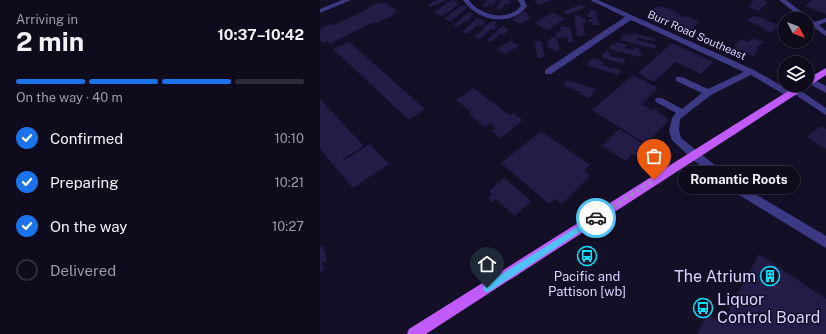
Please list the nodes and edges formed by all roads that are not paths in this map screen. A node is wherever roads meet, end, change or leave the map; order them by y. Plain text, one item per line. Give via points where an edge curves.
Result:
1 (348, 0) edge
2 (466, 0) edge
3 (521, 0) edge
4 (593, 0) edge
5 (786, 1) edge
6 (320, 11) edge
7 (799, 12) edge
8 (630, 17) junction
9 (826, 20) edge
10 (814, 25) joint
11 (826, 34) edge
12 (826, 71) edge
13 (548, 72) dead end
14 (752, 72) junction
15 (679, 79) dead end
16 (814, 79) edge
17 (778, 80) edge
18 (814, 89) edge
19 (826, 90) edge
20 (793, 92) edge
21 (806, 92) edge
22 (708, 93) junction
23 (659, 100) dead end
24 (826, 112) edge
25 (682, 113) junction
26 (694, 155) junction
27 (826, 242) edge
28 (414, 334) edge

1 - 6 street
2 - 3 street via 469,5 480,11 502,18 521,11 524,6
4 - 8 street, Burr Road Southeast
5 - 7 street
8 - 13 street
8 - 14 street, Burr Road Southeast
9 - 10 street
10 - 11 street
12 - 16 main road
14 - 17 street, Burr Road Southeast
14 - 22 street
15 - 22 street
18 - 19 street
20 - 26 main road
21 - 24 street
22 - 25 street
23 - 25 street
25 - 26 street via 676,118 674,131 677,140
26 - 27 street via 733,186
26 - 28 main road

